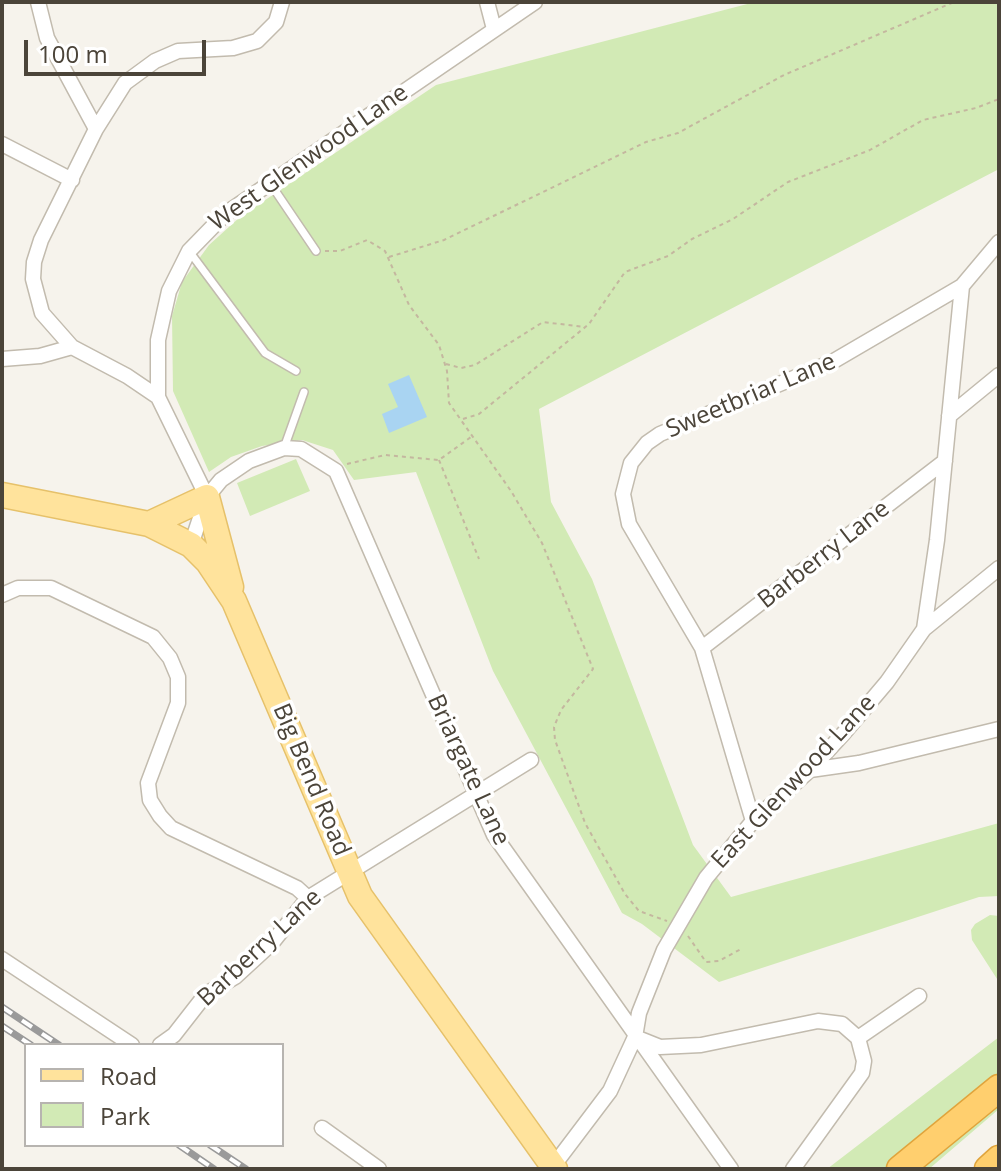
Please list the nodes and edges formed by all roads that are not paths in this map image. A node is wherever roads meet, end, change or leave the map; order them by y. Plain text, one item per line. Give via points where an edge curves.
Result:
1 (38, 2) edge
2 (282, 2) edge
3 (487, 2) edge
4 (535, 2) edge
5 (494, 29) junction
6 (96, 129) junction
7 (2, 144) edge
8 (72, 180) junction
9 (270, 183) junction
10 (999, 242) edge
11 (189, 251) junction
12 (316, 251) road end
13 (962, 286) junction
14 (72, 347) junction
15 (2, 359) edge
16 (296, 371) dead end
17 (999, 375) edge
18 (304, 392) dead end
19 (158, 397) junction
20 (949, 416) junction
21 (284, 448) junction
22 (945, 461) junction
23 (2, 495) edge
24 (207, 497) junction
25 (149, 524) junction
26 (191, 545) junction
27 (999, 568) edge
28 (2, 595) edge
29 (234, 601) junction
30 (924, 629) junction
31 (702, 648) junction
32 (999, 729) edge
33 (531, 760) dead end
34 (810, 770) junction
35 (474, 795) junction
36 (753, 821) junction
37 (350, 873) junction
38 (308, 898) junction
39 (2, 959) edge
40 (919, 996) dead end
41 (635, 1037) junction
42 (858, 1038) junction
43 (129, 1043) edge
44 (163, 1043) edge
45 (999, 1088) edge
46 (322, 1128) dead end
47 (999, 1159) edge
48 (553, 1168) edge
49 (379, 1169) edge
50 (731, 1169) edge
51 (793, 1169) edge
52 (900, 1169) edge
53 (988, 1169) edge

1 - 6 street via 47,38
2 - 6 street via 276,22 257,41 178,51 155,61 125,83
3 - 5 street
4 - 5 street, West Glenwood Lane
5 - 9 street, West Glenwood Lane
6 - 8 street
7 - 8 street
8 - 14 street via 41,240 33,279 42,313
9 - 11 street, West Glenwood Lane via 225,214
9 - 12 lane
10 - 13 street
11 - 16 lane via 265,353
11 - 19 street, West Glenwood Lane via 169,291 158,340
13 - 20 street, East Glenwood Lane
13 - 31 street, Sweetbriar Lane via 854,351 676,426 636,454 623,494 629,524
14 - 15 street
14 - 19 street
17 - 20 street
18 - 21 lane
19 - 24 street, West Glenwood Lane
20 - 22 street, East Glenwood Lane
21 - 24 street via 249,461
21 - 35 street, Briargate Lane via 301,449 336,471
22 - 30 street, East Glenwood Lane
22 - 31 street, Barberry Lane
23 - 25 main road, Big Bend Road
24 - 25 main road
24 - 26 street
24 - 29 main road
25 - 26 main road, Big Bend Road
26 - 29 main road, Big Bend Road
27 - 30 street
28 - 38 street via 18,588 51,588 153,637 178,677 178,703 148,783 150,800 171,828
29 - 37 main road, Big Bend Road
30 - 34 street, East Glenwood Lane via 887,682
31 - 36 street, Sweetbriar Lane
32 - 34 street
33 - 35 street, Barberry Lane
34 - 36 street, East Glenwood Lane
35 - 37 street, Barberry Lane
35 - 41 street, Briargate Lane via 494,835
36 - 41 street, East Glenwood Lane via 675,926 639,1013
37 - 38 street, Barberry Lane
37 - 48 main road, Big Bend Road via 375,919
38 - 44 street, Barberry Lane via 272,943 235,977 206,994
39 - 43 street
40 - 42 street
41 - 42 street via 660,1047 701,1045 818,1021 842,1024
41 - 48 street, East Glenwood Lane via 610,1091
41 - 50 street, Briargate Lane
42 - 51 street via 862,1073
45 - 52 highway
46 - 49 street
47 - 53 highway

